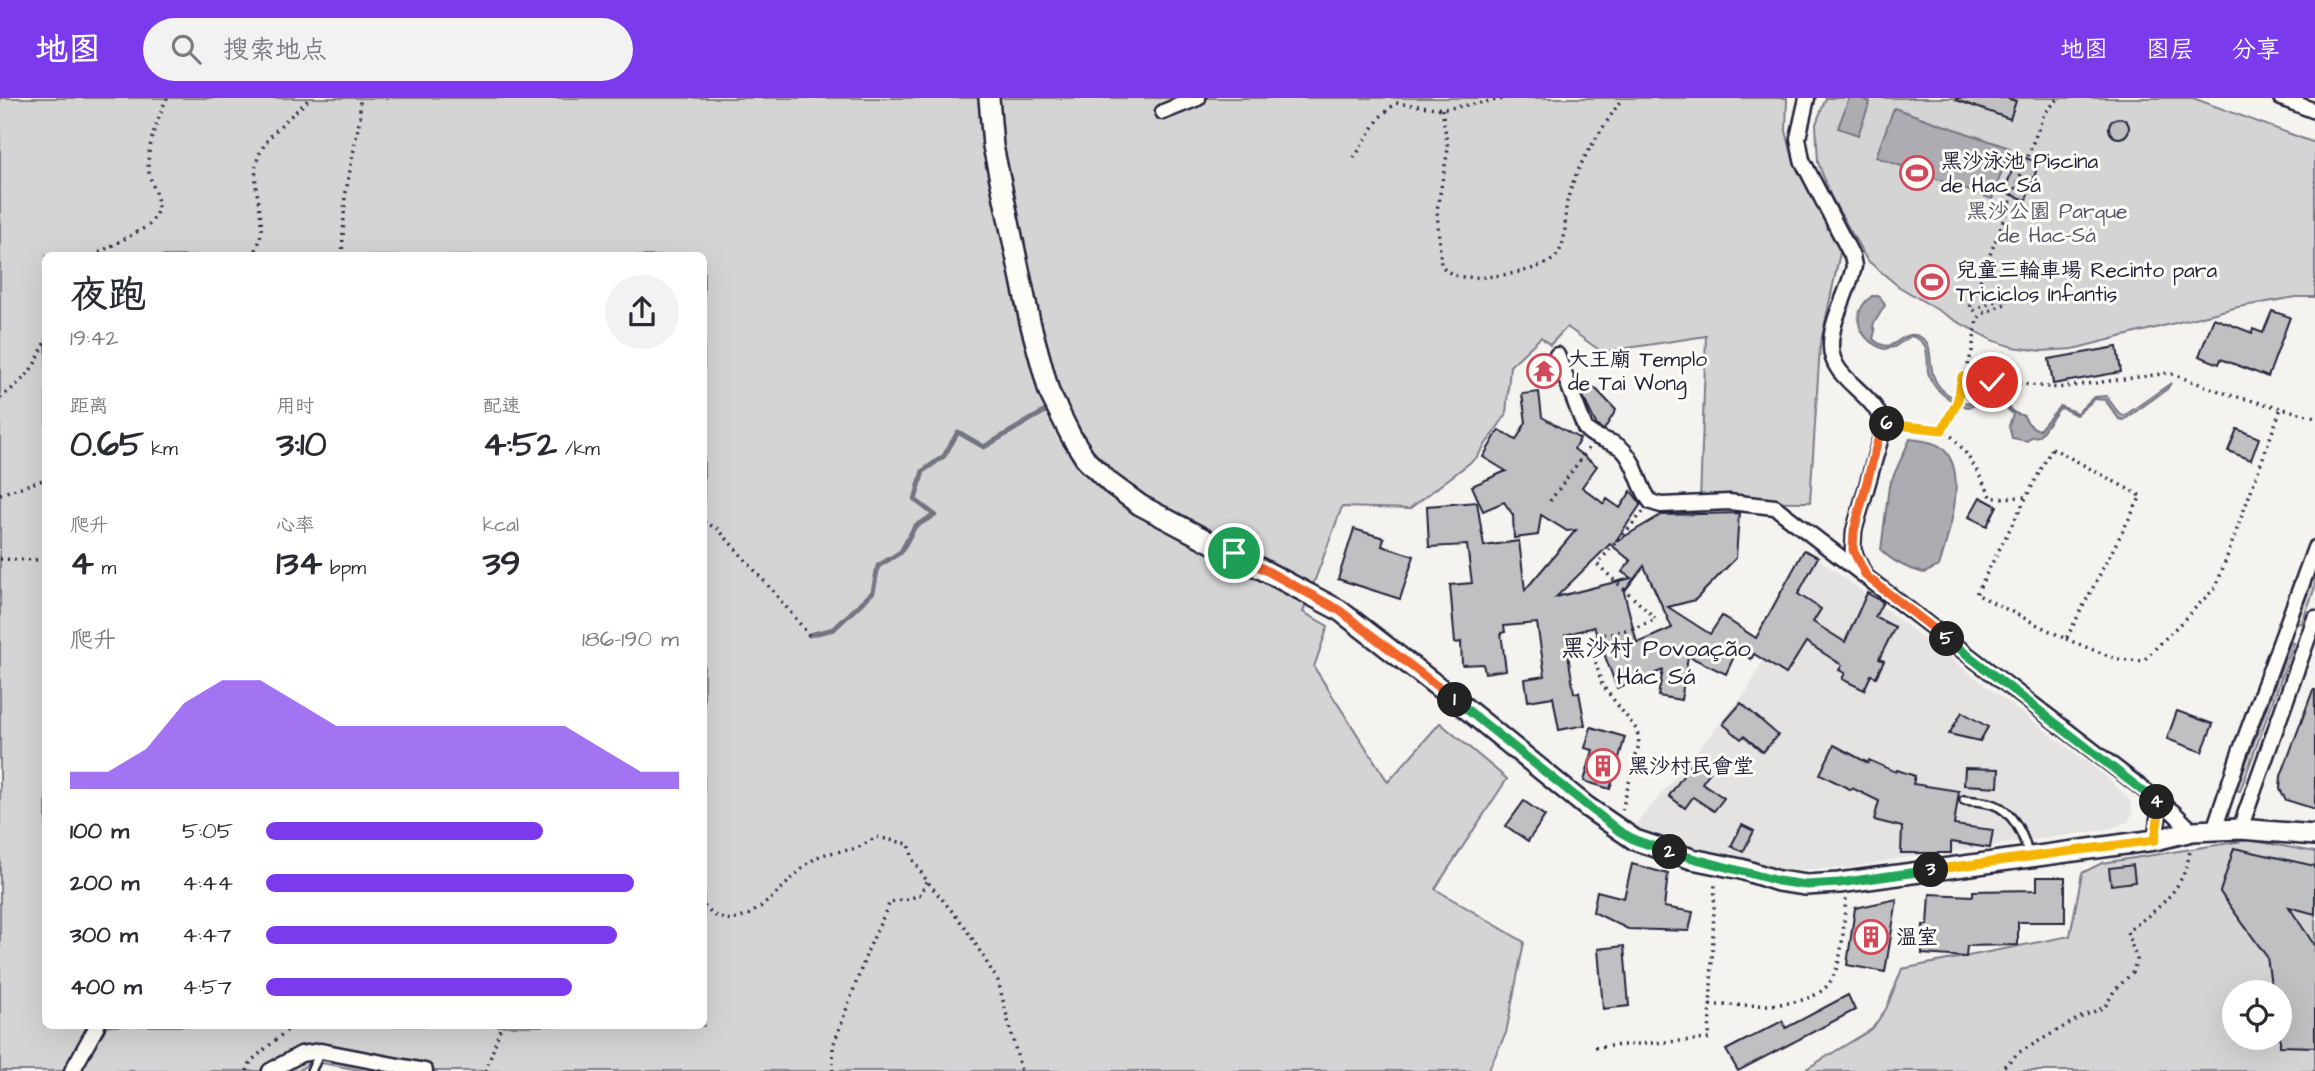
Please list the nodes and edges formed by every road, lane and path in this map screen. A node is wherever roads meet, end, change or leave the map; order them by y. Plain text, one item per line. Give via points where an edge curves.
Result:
1 (167, 98) edge
2 (310, 98) edge
3 (360, 98) edge
4 (989, 98) edge
5 (1198, 98) edge
6 (1413, 98) edge
7 (1509, 98) edge
8 (1622, 98) edge
9 (1807, 98) edge
10 (2059, 98) edge
11 (2281, 98) edge
12 (1413, 104) junction
13 (1442, 109) junction
14 (1163, 111) dead end
15 (2315, 111) edge
16 (1354, 158) dead end
17 (100, 252) edge
18 (256, 252) edge
19 (342, 252) edge
20 (42, 350) edge
21 (1557, 355) dead end
22 (1962, 377) junction
23 (0, 398) edge
24 (2281, 408) junction
25 (2315, 417) edge
26 (1882, 425) junction
27 (1942, 430) junction
28 (1596, 438) junction
29 (42, 479) edge
30 (0, 494) edge
31 (2026, 498) junction
32 (1549, 501) dead end
33 (1651, 502) junction
34 (707, 524) edge
35 (2315, 548) edge
36 (42, 557) edge
37 (0, 559) edge
38 (1866, 576) junction
39 (2315, 618) edge
40 (809, 635) dead end
41 (2066, 639) junction
42 (2311, 639) edge
43 (2281, 640) junction
44 (1964, 800) dead end
45 (2157, 800) junction
46 (1622, 813) dead end
47 (2239, 829) junction
48 (2202, 830) junction
49 (2315, 835) edge
50 (2155, 840) junction
51 (2028, 858) junction
52 (1716, 864) junction
53 (927, 881) junction
54 (1847, 881) junction
55 (707, 910) edge
56 (1710, 1005) junction
57 (95, 1029) edge
58 (288, 1029) edge
59 (500, 1029) edge
60 (1595, 1046) dead end
61 (321, 1051) junction
62 (72, 1071) edge
63 (247, 1071) edge
64 (270, 1071) edge
65 (311, 1071) edge
66 (425, 1071) edge
67 (486, 1071) edge
68 (833, 1071) edge
69 (1021, 1071) edge
70 (1999, 1071) edge

1 - 17 path via 148,164 159,201 154,219
2 - 18 path via 268,140 259,156 255,172 261,208 260,245
3 - 19 path via 345,197
4 - 52 main road via 993,146 1042,369 1059,415 1087,461 1140,505 1339,610 1619,831 1655,848
5 - 14 street
6 - 12 path
7 - 13 path
8 - 13 path via 1572,187 1567,199 1566,236 1555,258 1537,267 1487,276 1462,277 1441,265 1437,210 1448,149
9 - 26 street via 1798,138 1801,160 1854,266 1833,329 1833,359 1879,413
10 - 22 path via 2044,114 1970,307 1974,310 2003,298 2008,301 1978,317
11 - 15 street
12 - 13 path
12 - 16 path via 1396,103 1387,109
20 - 23 path via 22,381
21 - 28 street via 1585,428
22 - 24 path via 2057,388 2169,373 2230,396
22 - 27 path via 1957,402
24 - 25 path
24 - 41 path via 2216,587 2143,661 2116,659
26 - 27 path
26 - 38 street via 1854,531 1853,550
27 - 31 path via 1974,466 1992,498
28 - 32 path
28 - 33 street via 1622,449
29 - 30 path
31 - 41 path via 1976,594
31 - 41 path via 2052,448 2141,496
33 - 38 street via 1775,507
33 - 46 path via 1597,565 1656,619 1589,638 1602,685 1637,730 1639,744
34 - 40 path via 718,529
35 - 43 street
36 - 37 path
38 - 45 street
39 - 42 street
42 - 43 street
42 - 47 street
43 - 48 street via 2239,755
44 - 51 lane via 1992,804 2009,816 2026,843
45 - 48 street
45 - 50 street
47 - 48 main road
47 - 49 main road
48 - 50 main road
48 - 70 path via 2190,849 2177,890 2127,932 2137,960 2105,1007 2018,1053
50 - 51 main road
51 - 54 main road
52 - 54 main road via 1778,881
52 - 56 path
53 - 55 path via 909,844 877,837 856,848 817,856 745,918 728,922
53 - 68 path via 921,894 890,901 833,1046
53 - 69 path via 965,927 998,982
54 - 56 path via 1837,966 1821,992 1798,1002
56 - 60 path via 1709,1039
57 - 62 street
58 - 63 path via 251,1060
59 - 67 path
61 - 64 street via 300,1054
61 - 65 lane
61 - 66 street

